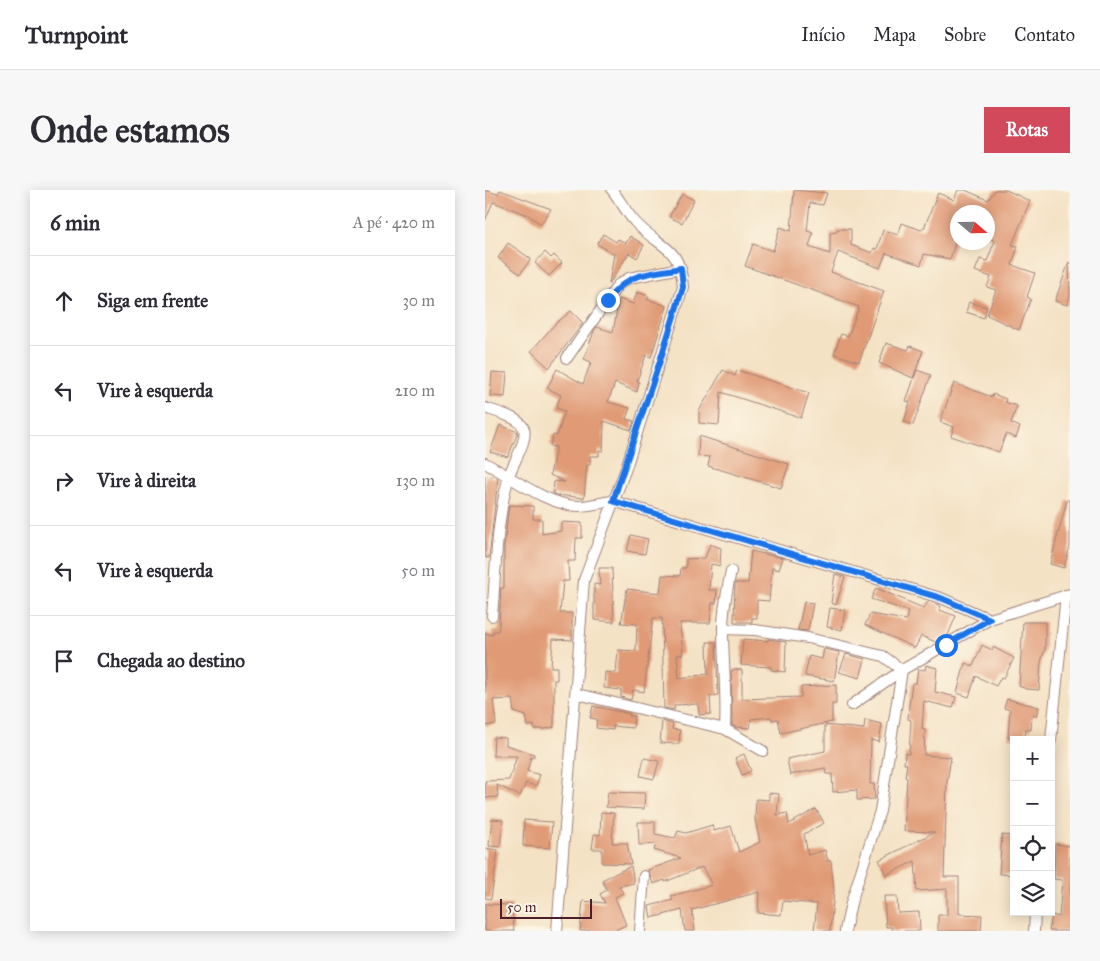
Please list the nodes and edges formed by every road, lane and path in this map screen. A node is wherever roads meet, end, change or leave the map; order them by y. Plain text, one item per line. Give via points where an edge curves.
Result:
1 (612, 190) edge
2 (681, 268) junction
3 (567, 358) dead end
4 (485, 408) edge
5 (485, 463) edge
6 (509, 475) junction
7 (613, 501) junction
8 (731, 571) dead end
9 (1068, 595) edge
10 (492, 616) dead end
11 (990, 619) junction
12 (723, 629) junction
13 (903, 670) junction
14 (577, 694) junction
15 (852, 706) dead end
16 (725, 729) junction
17 (1051, 736) edge
18 (763, 751) dead end
19 (644, 876) dead end
20 (1035, 916) edge
21 (557, 931) edge
22 (639, 931) edge
23 (845, 931) edge
24 (1033, 931) edge

1 - 2 street via 635,222 675,256
2 - 3 street via 629,278 618,285
2 - 7 street via 683,287
4 - 6 street via 519,422 524,429 525,437
5 - 6 street
6 - 7 street via 539,496 577,506
6 - 10 street via 500,523
7 - 11 street via 941,598
7 - 14 street via 585,580
8 - 12 street
9 - 11 street
9 - 17 street
11 - 13 street
12 - 13 street via 808,638 883,656
12 - 16 street via 727,697
13 - 15 street
13 - 23 street via 880,811
14 - 16 street
14 - 21 street
16 - 18 street
19 - 22 street
20 - 24 street

